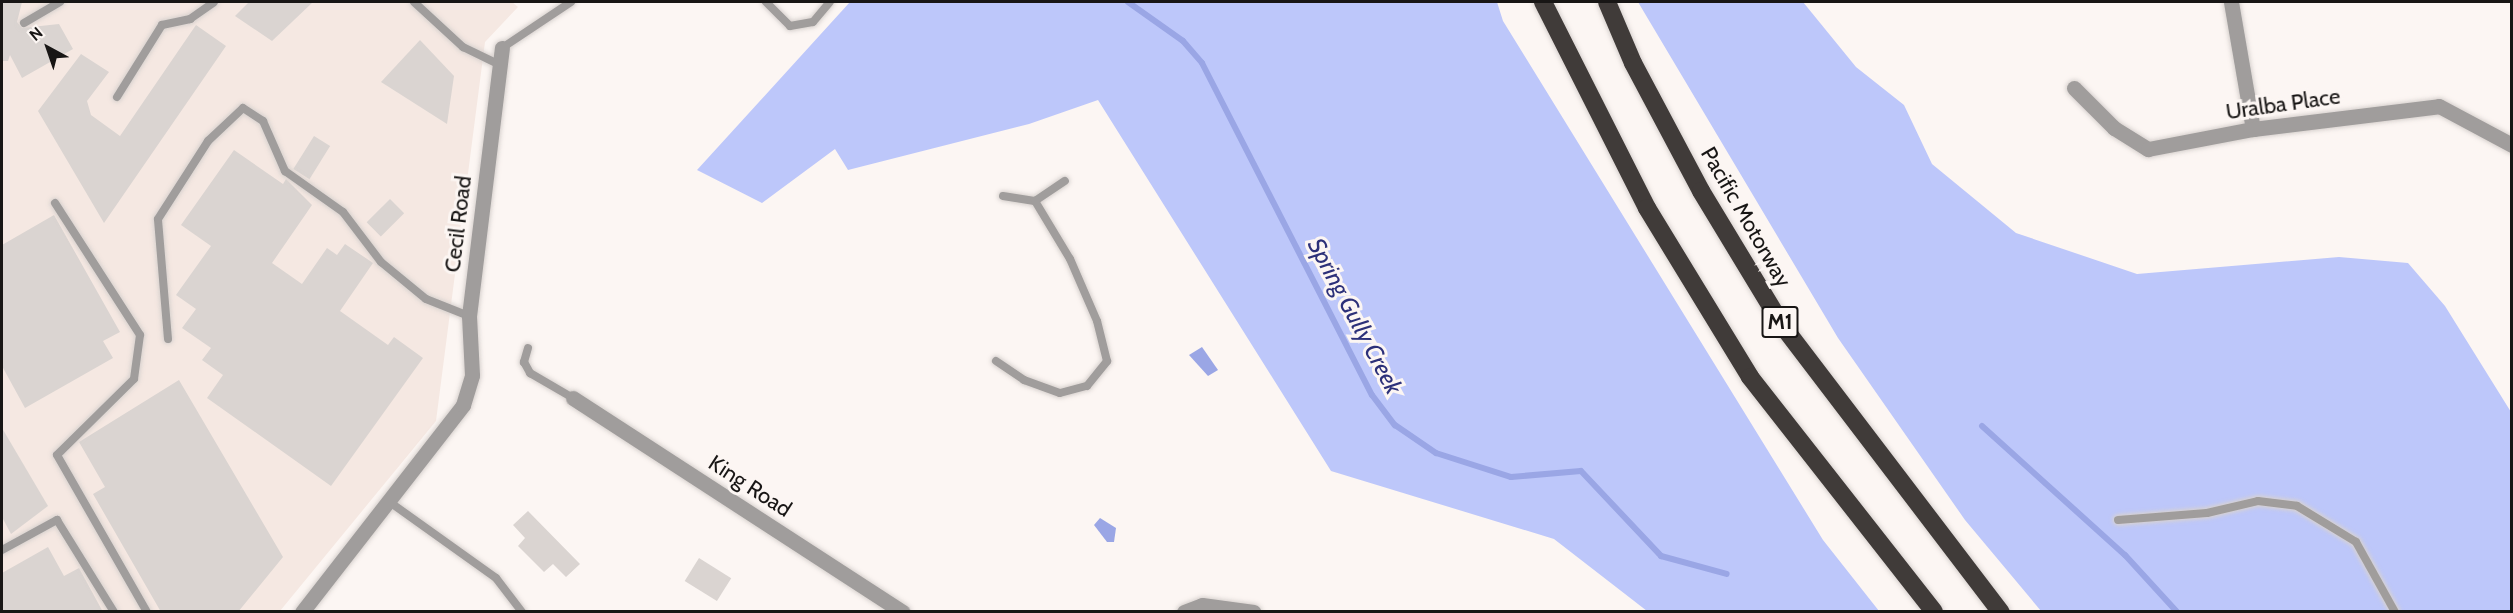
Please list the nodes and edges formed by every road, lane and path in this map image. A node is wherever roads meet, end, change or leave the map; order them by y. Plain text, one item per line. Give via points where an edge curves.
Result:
1 (60, 2) edge
2 (201, 2) edge
3 (414, 2) edge
4 (571, 2) edge
5 (766, 2) edge
6 (830, 2) edge
7 (1543, 2) edge
8 (1607, 2) edge
9 (2231, 2) edge
10 (212, 3) edge
11 (24, 23) dead end
12 (502, 48) joint
13 (500, 65) junction
14 (2074, 88) dead end
15 (117, 97) dead end
16 (2253, 129) junction
17 (2511, 145) edge
18 (1065, 181) dead end
19 (1003, 196) dead end
20 (1035, 201) junction
21 (55, 203) dead end
22 (469, 316) junction
23 (168, 339) dead end
24 (528, 348) dead end
25 (996, 361) dead end
26 (573, 398) joint
27 (391, 502) junction
28 (2118, 520) dead end
29 (2, 550) edge
30 (114, 612) edge
31 (147, 612) edge
32 (302, 612) edge
33 (522, 612) edge
34 (903, 612) edge
35 (1184, 612) edge
36 (1254, 612) edge
37 (1934, 612) edge
38 (2001, 612) edge
39 (2395, 612) edge

1 - 11 lane
2 - 10 lane
3 - 13 lane via 463,47
4 - 12 lane
5 - 6 lane via 790,26 813,22
7 - 37 highway, M1 via 1647,208 1750,377
8 - 38 highway, Pacific Motorway / M1 via 1633,63 1691,171 1782,325
9 - 16 street
10 - 15 lane via 190,19 162,25
12 - 13 street, Cecil Road
13 - 22 street, Cecil Road
14 - 16 street, Uralba Place via 2114,128 2148,149
16 - 17 street, Uralba Place via 2439,106
18 - 20 lane
19 - 20 lane
20 - 25 lane via 1070,259 1097,321 1107,361 1087,386 1060,393 1024,380
21 - 31 lane via 140,335 134,379 57,455
22 - 23 lane via 426,299 381,262 343,212 285,171 262,121 243,108 208,141 158,219
22 - 27 street, Cecil Road via 472,375 463,405
24 - 26 lane via 524,362 531,373
26 - 34 street, King Road
27 - 32 street
27 - 33 lane via 496,578
28 - 39 lane via 2207,513 2258,501 2297,506 2356,542
29 - 30 lane via 57,520
35 - 36 street via 1202,605

